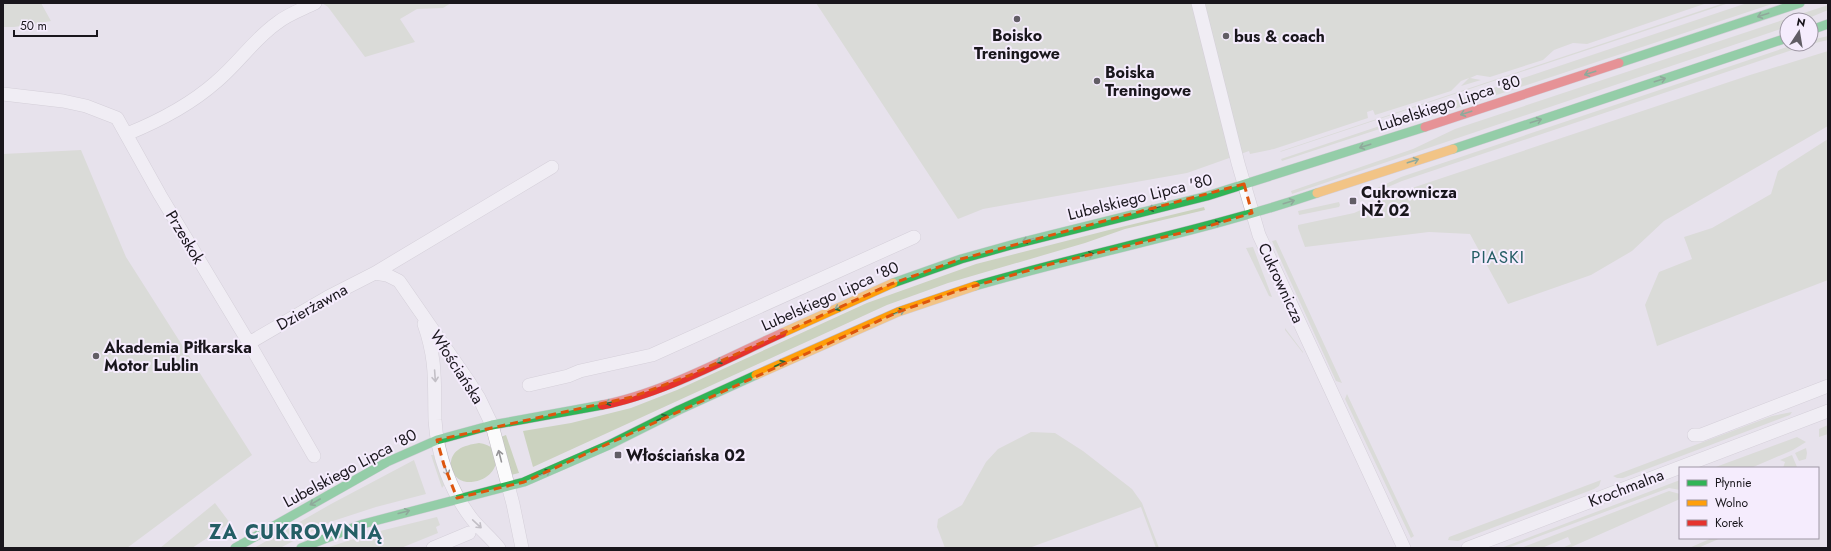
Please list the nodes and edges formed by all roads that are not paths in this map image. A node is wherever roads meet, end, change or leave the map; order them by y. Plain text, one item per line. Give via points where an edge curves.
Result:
1 (315, 3) edge
2 (1198, 3) edge
3 (1800, 3) edge
4 (1779, 41) edge
5 (3, 94) edge
6 (127, 134) junction
7 (552, 167) dead end
8 (1244, 184) junction
9 (1252, 213) junction
10 (914, 237) dead end
11 (375, 273) junction
12 (419, 311) junction
13 (249, 343) junction
14 (529, 385) dead end
15 (1828, 386) edge
16 (1828, 410) edge
17 (492, 425) junction
18 (1694, 435) dead end
19 (437, 440) junction
20 (314, 456) dead end
21 (1679, 467) edge
22 (1679, 467) edge
23 (508, 487) junction
24 (458, 498) junction
25 (468, 533) dead end
26 (235, 548) edge
27 (301, 548) edge
28 (433, 548) edge
29 (499, 548) edge
30 (522, 548) edge
31 (1404, 548) edge
32 (1468, 548) edge

1 - 6 street via 278,22 214,84 158,122
2 - 8 street, Cukrownicza
3 -> 8 main road, Lubelskiego Lipca '80
9 -> 4 main road
5 - 6 street, Przeskok via 86,106 117,118
6 - 13 street, Przeskok via 160,195
7 - 11 street, Dzierżawna
8 - 9 street, Cukrownicza
8 -> 17 main road, Lubelskiego Lipca '80 via 1207,196 1011,244 961,259 891,284 688,376 632,397
23 -> 9 main road via 609,445 680,410 898,312 957,290
9 - 31 street, Cukrownicza via 1261,240
10 - 14 street via 652,355
11 - 12 street, Włościańska via 387,274 399,281
11 - 13 street, Dzierżawna
12 - 17 street, Włościańska via 469,382
12 -> 19 street, Włościańska via 433,357
13 - 20 street, Przeskok
15 - 18 street via 1701,435
16 - 21 street, Krochmalna
17 - 19 main road, Lubelskiego Lipca '80
23 -> 17 street, Włościańska
19 -> 24 street, Włościańska
19 -> 26 main road, Lubelskiego Lipca '80 via 370,471
22 - 32 street, Krochmalna
23 - 24 main road
23 - 30 street
27 -> 24 main road via 363,524
24 -> 29 street via 472,520
25 - 28 street

